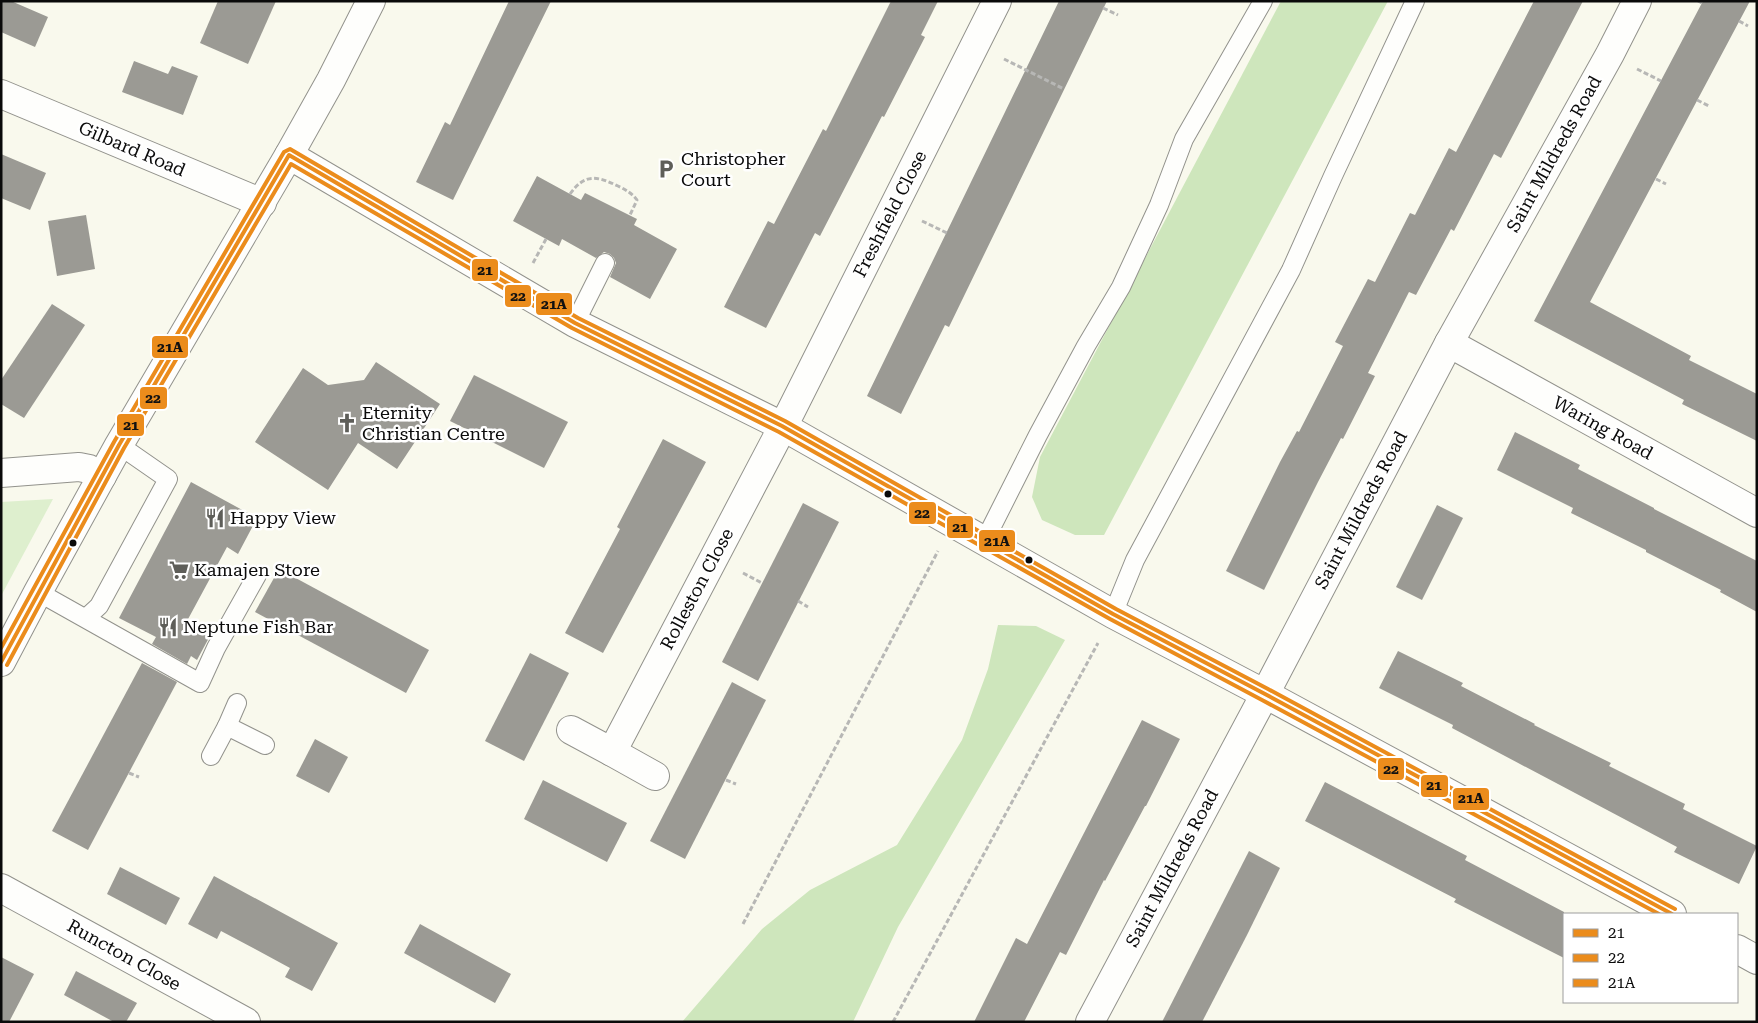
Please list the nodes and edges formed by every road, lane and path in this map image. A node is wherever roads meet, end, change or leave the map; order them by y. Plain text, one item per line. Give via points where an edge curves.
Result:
1 (371, 1) edge
2 (997, 1) edge
3 (1263, 1) edge
4 (1415, 1) edge
5 (1637, 1) edge
6 (1103, 8) dead end
7 (1118, 15) dead end
8 (1739, 22) dead end
9 (1748, 26) dead end
10 (1025, 70) dead end
11 (1064, 89) dead end
12 (1, 94) edge
13 (1697, 100) dead end
14 (1709, 106) dead end
15 (289, 155) junction
16 (1656, 179) dead end
17 (1666, 184) dead end
18 (570, 194) dead end
19 (262, 203) junction
20 (630, 215) dead end
21 (605, 263) dead end
22 (575, 323) junction
23 (1449, 343) junction
24 (782, 426) junction
25 (119, 445) junction
26 (1, 473) edge
27 (102, 476) junction
28 (1757, 513) edge
29 (952, 524) junction
30 (984, 542) junction
31 (257, 575) dead end
32 (38, 592) junction
33 (798, 601) dead end
34 (808, 607) dead end
35 (1114, 614) junction
36 (86, 618) junction
37 (1, 662) edge
38 (1265, 694) junction
39 (237, 703) dead end
40 (227, 726) junction
41 (570, 730) dead end
42 (266, 745) dead end
43 (612, 752) junction
44 (211, 756) dead end
45 (129, 773) dead end
46 (654, 776) dead end
47 (139, 778) dead end
48 (726, 780) dead end
49 (736, 784) dead end
50 (1, 888) edge
51 (1670, 913) edge
52 (743, 924) dead end
53 (1738, 950) edge
54 (1757, 960) edge
55 (246, 1022) edge
56 (893, 1022) edge
57 (1090, 1022) edge

1 - 15 street
2 - 24 street, Freshfield Close
3 - 30 lane via 1184,139 1159,205 1121,287 1068,378
4 - 35 lane via 1291,270 1135,560
5 - 23 street, Saint Mildreds Road
6 - 7 path
8 - 9 path
10 - 11 path
12 - 19 street, Gilbard Road
13 - 14 path
15 - 19 street
15 - 22 street
16 - 17 path
18 - 20 path via 577,183 589,178 602,179 632,194 637,200
19 - 25 street
21 - 22 lane
22 - 24 street
23 - 28 street, Waring Road
23 - 38 street, Saint Mildreds Road
24 - 29 street
24 - 43 street, Rolleston Close
25 - 27 street
25 - 36 lane via 168,479 99,606
26 - 27 street via 79,467
27 - 32 street
29 - 30 street
29 - 52 path
30 - 35 street
31 - 36 lane via 200,683
32 - 36 lane
32 - 37 street
33 - 34 path
35 - 38 street
35 - 56 path
38 - 51 street
38 - 57 street, Saint Mildreds Road
39 - 40 lane
40 - 42 lane
40 - 44 lane
41 - 43 street
43 - 46 street
45 - 47 path
48 - 49 path
50 - 55 street, Runcton Close
53 - 54 street

